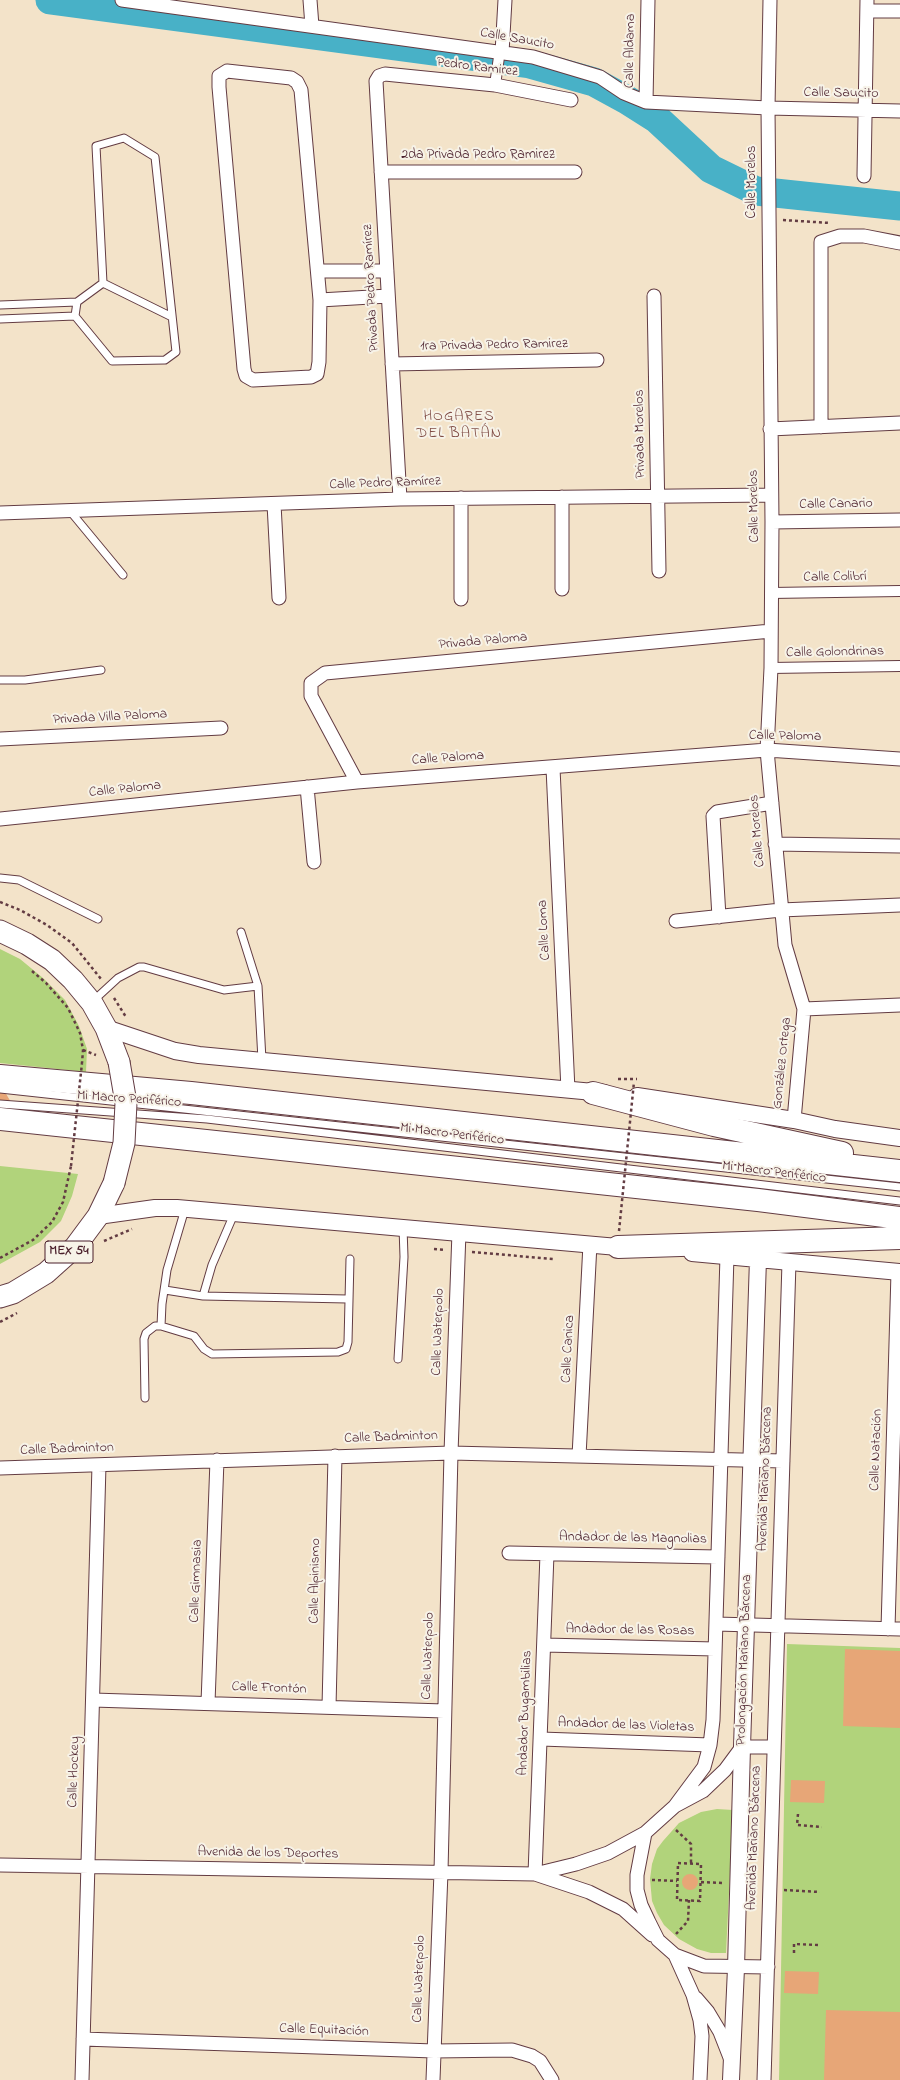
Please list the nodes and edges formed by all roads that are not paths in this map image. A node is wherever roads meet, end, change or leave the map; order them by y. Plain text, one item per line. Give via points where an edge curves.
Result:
1 (122, 0) edge
2 (310, 0) edge
3 (505, 0) edge
4 (648, 0) edge
5 (770, 0) edge
6 (190, 5) edge
7 (867, 6) edge
8 (900, 11) edge
9 (312, 26) junction
10 (500, 55) junction
11 (379, 76) joint
12 (495, 82) junction
13 (571, 100) dead end
14 (646, 102) junction
15 (768, 108) junction
16 (865, 110) junction
17 (900, 111) edge
18 (381, 172) junction
19 (575, 172) dead end
20 (864, 176) dead end
21 (900, 243) edge
22 (319, 271) junction
23 (387, 271) junction
24 (103, 283) junction
25 (388, 296) junction
26 (654, 296) dead end
27 (320, 300) junction
28 (77, 302) junction
29 (0, 305) edge
30 (75, 316) junction
31 (172, 318) junction
32 (0, 319) edge
33 (596, 360) dead end
34 (392, 364) junction
35 (900, 423) edge
36 (821, 427) junction
37 (770, 429) junction
38 (771, 495) junction
39 (658, 496) junction
40 (562, 497) junction
41 (461, 498) junction
42 (400, 499) junction
43 (274, 504) junction
44 (70, 511) junction
45 (0, 513) edge
46 (900, 520) edge
47 (772, 522) junction
48 (659, 571) dead end
49 (123, 575) dead end
50 (562, 589) dead end
51 (900, 591) edge
52 (771, 593) junction
53 (279, 598) dead end
54 (461, 599) dead end
55 (771, 631) junction
56 (900, 666) edge
57 (771, 668) junction
58 (101, 670) dead end
59 (0, 680) edge
60 (221, 728) dead end
61 (0, 739) edge
62 (767, 750) junction
63 (900, 759) edge
64 (553, 768) junction
65 (356, 782) junction
66 (307, 787) junction
67 (772, 803) junction
68 (0, 819) edge
69 (775, 844) junction
70 (900, 846) edge
71 (314, 862) dead end
72 (0, 878) edge
73 (900, 905) edge
74 (781, 910) junction
75 (719, 917) junction
76 (98, 919) dead end
77 (676, 921) dead end
78 (0, 931) edge
79 (241, 932) dead end
80 (258, 986) junction
81 (92, 1003) junction
82 (900, 1005) edge
83 (804, 1009) junction
84 (106, 1028) junction
85 (262, 1060) junction
86 (0, 1076) edge
87 (0, 1089) edge
88 (568, 1090) junction
89 (593, 1093) junction
90 (0, 1104) edge
91 (0, 1119) edge
92 (794, 1120) junction
93 (900, 1138) edge
94 (900, 1165) edge
95 (900, 1171) edge
96 (900, 1187) edge
97 (900, 1201) edge
98 (185, 1209) junction
99 (235, 1212) junction
100 (98, 1216) junction
101 (900, 1218) edge
102 (402, 1227) junction
103 (459, 1232) junction
104 (900, 1238) edge
105 (619, 1239) junction
106 (590, 1244) junction
107 (727, 1256) junction
108 (350, 1259) dead end
109 (758, 1259) junction
110 (789, 1262) junction
111 (899, 1272) edge
112 (165, 1290) junction
113 (203, 1296) junction
114 (347, 1299) junction
115 (8, 1302) edge
116 (161, 1326) junction
117 (398, 1358) dead end
118 (145, 1398) dead end
119 (451, 1453) junction
120 (335, 1456) junction
121 (579, 1456) junction
122 (721, 1459) junction
123 (217, 1460) junction
124 (752, 1460) junction
125 (783, 1461) junction
126 (99, 1465) junction
127 (0, 1468) edge
128 (509, 1553) dead end
129 (548, 1554) junction
130 (718, 1557) junction
131 (716, 1624) junction
132 (746, 1624) junction
133 (778, 1625) junction
134 (894, 1629) edge
135 (544, 1645) junction
136 (715, 1649) junction
137 (93, 1700) junction
138 (208, 1703) junction
139 (329, 1707) junction
140 (444, 1711) junction
141 (541, 1739) junction
142 (710, 1745) junction
143 (742, 1747) junction
144 (774, 1747) junction
145 (675, 1806) junction
146 (645, 1833) junction
147 (0, 1865) edge
148 (88, 1868) junction
149 (441, 1872) junction
150 (535, 1874) junction
151 (658, 1940) junction
152 (674, 1955) junction
153 (768, 1967) junction
154 (736, 1968) junction
155 (693, 1995) junction
156 (83, 2039) junction
157 (434, 2051) junction
158 (731, 2061) junction
159 (82, 2080) edge
160 (432, 2080) edge
161 (552, 2080) edge
162 (700, 2080) edge
163 (731, 2080) edge
164 (764, 2080) edge

1 - 6 street, Calle Saucito
2 - 9 street
3 - 10 street
4 - 14 street, Calle Aldama
5 - 15 street, Calle Morelos
6 - 9 street, Calle Saucito
7 - 8 street
7 - 16 street
9 - 10 street, Calle Saucito
10 - 12 street
10 - 14 street, Calle Saucito via 533,57 600,77
11 - 12 street, Pedro Ramirez via 385,74
11 - 18 street, Privada Pedro Ramírez via 376,82
12 - 13 street, Pedro Ramirez
14 - 15 street, Calle Saucito
15 - 16 street, Calle Saucito
15 - 37 street, Calle Morelos
16 - 17 street, Calle Saucito
16 - 20 street
18 - 19 street, 2da Privada Pedro Ramirez
18 - 23 street, Privada Pedro Ramírez
21 - 36 street via 864,236 840,236 821,242
22 - 23 street
22 - 27 street
22 - 27 street via 301,90 297,82 291,78 228,71 219,76 218,87 246,376 254,380 311,377 317,374
23 - 25 street, Privada Pedro Ramírez
24 - 28 lane
24 - 31 lane
24 - 31 lane via 96,146 124,138 154,157
25 - 27 street
25 - 34 street, Privada Pedro Ramírez
26 - 39 street, Privada Morelos
28 - 29 lane
28 - 30 lane
30 - 31 lane via 112,361 165,360 176,352
30 - 32 lane
33 - 34 street, 1ra Privada Pedro Ramirez
34 - 42 street, Privada Pedro Ramírez
35 - 36 street
36 - 37 street
37 - 38 street, Calle Morelos
38 - 39 street, Calle Pedro Ramírez
38 - 47 street, Calle Morelos
39 - 40 street, Calle Pedro Ramírez
39 - 48 street, Privada Morelos
40 - 41 street, Calle Pedro Ramírez
40 - 50 street
41 - 42 street, Calle Pedro Ramírez
41 - 54 street
42 - 43 street, Calle Pedro Ramírez
43 - 44 street, Calle Pedro Ramírez
43 - 53 street
44 - 45 street, Calle Pedro Ramírez
44 - 49 lane
46 - 47 street, Calle Canario
47 - 52 street, Calle Morelos
51 - 52 street, Calle Colibrí
52 - 55 street, Calle Morelos
55 - 57 street, Calle Morelos
55 - 65 street, Privada Paloma via 325,673 311,683 311,696
56 - 57 street, Calle Golondrinas
57 - 62 street, Calle Morelos
58 - 59 lane via 25,680
60 - 61 street, Privada Villa Paloma
62 - 63 street, Calle Paloma
62 - 64 street, Calle Paloma
62 - 67 street, Calle Morelos
64 - 65 street, Calle Paloma
64 - 88 street, Calle Loma
65 - 66 street, Calle Paloma
66 - 68 street, Calle Paloma
66 - 71 street
67 - 69 street, Calle Morelos
67 - 75 street via 717,812 714,816
69 - 70 street
69 - 74 street, Calle Morelos
72 - 76 lane via 19,880
73 - 74 street
74 - 75 street
74 - 83 street, Calle Morelos via 785,945
75 - 77 street
78 - 81 main road, MEX 54 via 52,960
79 - 80 lane
80 - 81 lane via 224,990 139,967 118,978
80 - 85 lane
81 - 84 main road, MEX 54
82 - 83 street
83 - 92 street, González Ortega
84 - 85 street via 175,1051
84 - 100 main road, MEX 54, bridge via 120,1062 126,1102 124,1143 114,1183
85 - 88 street
86 - 95 highway via 191,1093
87 - 96 lane, Mi Macro Periférico
88 - 89 street
89 - 92 street via 623,1094
89 - 94 highway via 714,1125
90 - 97 lane, Mi Macro Periférico via 207,1119
91 - 101 highway via 758,1200
92 - 93 street via 835,1129
98 - 99 street
98 - 100 street via 155,1208
98 - 112 lane via 167,1270
99 - 102 street
99 - 113 lane via 212,1265
100 - 115 main road, MEX 54 via 75,1247
102 - 103 street
102 - 117 lane
103 - 106 street
103 - 119 street, Calle Waterpolo
104 - 105 highway
105 - 106 street
105 - 107 street
106 - 121 street, Calle Canica
107 - 109 street
107 - 122 street
108 - 114 lane
109 - 110 street
109 - 124 street, Prolongación Mariano Bárcena
110 - 111 street
110 - 125 street, Avenida Mariano Bárcena
111 - 134 street, Calle Natación
112 - 113 lane
112 - 116 lane
113 - 114 lane
114 - 116 lane via 347,1346 338,1352 212,1354 204,1349 194,1336
116 - 118 lane via 150,1328 144,1340
119 - 120 street, Calle Badminton
119 - 121 street, Calle Badminton
119 - 140 street, Calle Waterpolo
120 - 123 street, Calle Badminton
120 - 139 street, Calle Alpinismo
121 - 122 street, Calle Badminton
122 - 124 street, Calle Badminton
122 - 130 street
123 - 126 street, Calle Badminton
123 - 138 street, Calle Gimnasia
124 - 125 street, Calle Badminton
124 - 132 street, Prolongación Mariano Bárcena
125 - 133 street, Avenida Mariano Bárcena
126 - 127 street, Calle Badminton
126 - 137 street, Calle Hockey
128 - 129 street, Andador de las Magnolias
129 - 130 street, Andador de las Magnolias
129 - 135 street, Andador Bugambilias
130 - 131 street
131 - 132 street
131 - 136 street
132 - 133 street
132 - 143 street, Prolongación Mariano Bárcena
133 - 134 street
133 - 144 street, Avenida Mariano Bárcena
135 - 136 street, Andador de las Rosas
135 - 141 street, Andador Bugambilias
136 - 142 street
137 - 138 street, Calle Frontón
137 - 148 street, Calle Hockey
138 - 139 street, Calle Frontón
139 - 140 street, Calle Frontón
140 - 149 street, Calle Waterpolo
141 - 142 street, Andador de las Violetas
141 - 150 street, Andador Bugambilias
142 - 145 street via 704,1767
143 - 144 street
143 - 145 street, Avenida de los Deportes via 725,1770 703,1791
143 - 154 street, Prolongación Mariano Bárcena
144 - 153 street, Avenida Mariano Bárcena
145 - 146 street, Avenida de los Deportes
146 - 150 street, Avenida de los Deportes via 608,1853
146 - 151 street, Avenida de los Deportes via 636,1875 637,1890
147 - 148 street, Avenida de los Deportes
148 - 149 street, Avenida de los Deportes
148 - 156 street, Calle Hockey
149 - 150 street, Avenida de los Deportes
149 - 157 street, Calle Waterpolo
150 - 151 street, Avenida de los Deportes via 589,1892 624,1909
151 - 152 street, Avenida de los Deportes
152 - 154 street, Avenida de los Deportes via 704,1966
152 - 155 street, Prolongación Mariano Bárcena
153 - 154 street, Avenida de los Deportes
153 - 164 street, Avenida Mariano Bárcena
154 - 158 street, Prolongación Mariano Bárcena
155 - 158 street, Prolongación Mariano Bárcena via 708,2012 720,2032
155 - 162 street, Prolongación Mariano Bárcena via 702,2036
156 - 157 street, Calle Equitación
156 - 159 street, Calle Hockey
157 - 160 street, Calle Waterpolo
157 - 161 street, Calle Equitación via 512,2050 540,2061
158 - 163 street, Prolongación Mariano Bárcena

